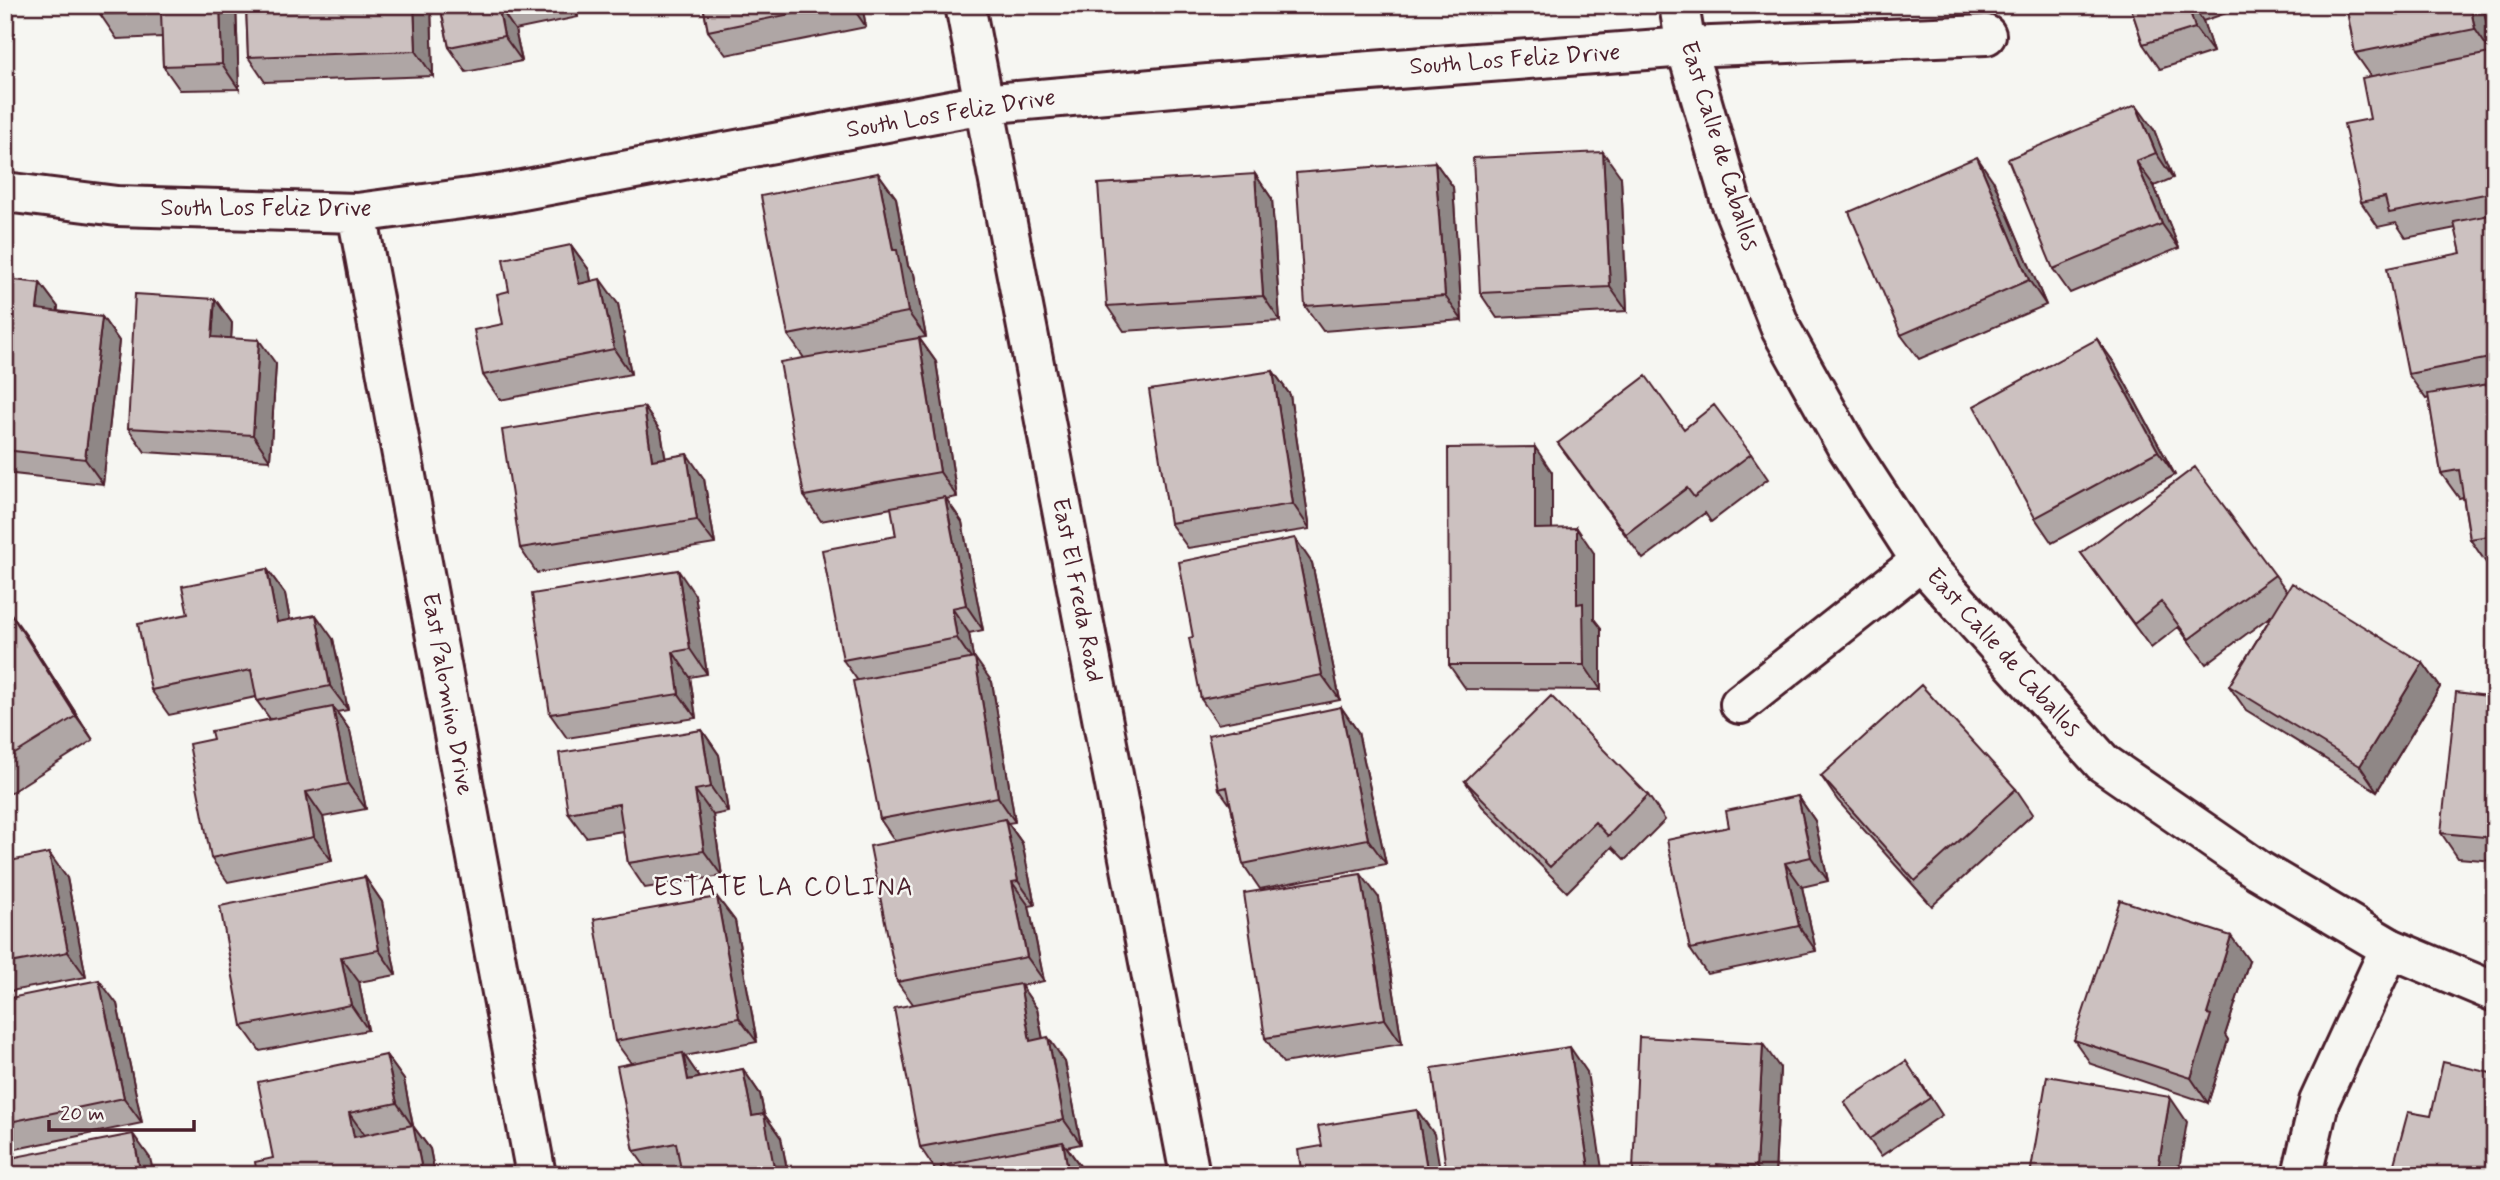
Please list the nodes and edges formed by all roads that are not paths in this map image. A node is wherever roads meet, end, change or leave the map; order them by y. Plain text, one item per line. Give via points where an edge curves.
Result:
1 (965, 5) edge
2 (1679, 5) edge
3 (1986, 35) dead end
4 (1686, 47) junction
5 (983, 104) junction
6 (5, 192) edge
7 (357, 213) junction
8 (1921, 561) junction
9 (1740, 704) dead end
10 (2390, 948) junction
11 (2495, 992) edge
12 (536, 1175) edge
13 (1190, 1175) edge
14 (2302, 1175) edge

1 - 5 street, East El Freda Road
2 - 4 street, East Calle de Caballos
3 - 4 street, South Los Feliz Drive
4 - 5 street, South Los Feliz Drive
4 - 8 street, East Calle de Caballos via 1731,202 1781,329 1847,447
5 - 7 street, South Los Feliz Drive via 506,193
5 - 13 street, East El Freda Road
6 - 7 street, South Los Feliz Drive via 117,206
7 - 12 street, East Palomino Drive
8 - 9 street
8 - 10 street, East Calle de Caballos via 2103,763 2258,870
10 - 11 street, East Calle de Caballos
10 - 14 street via 2319,1102

